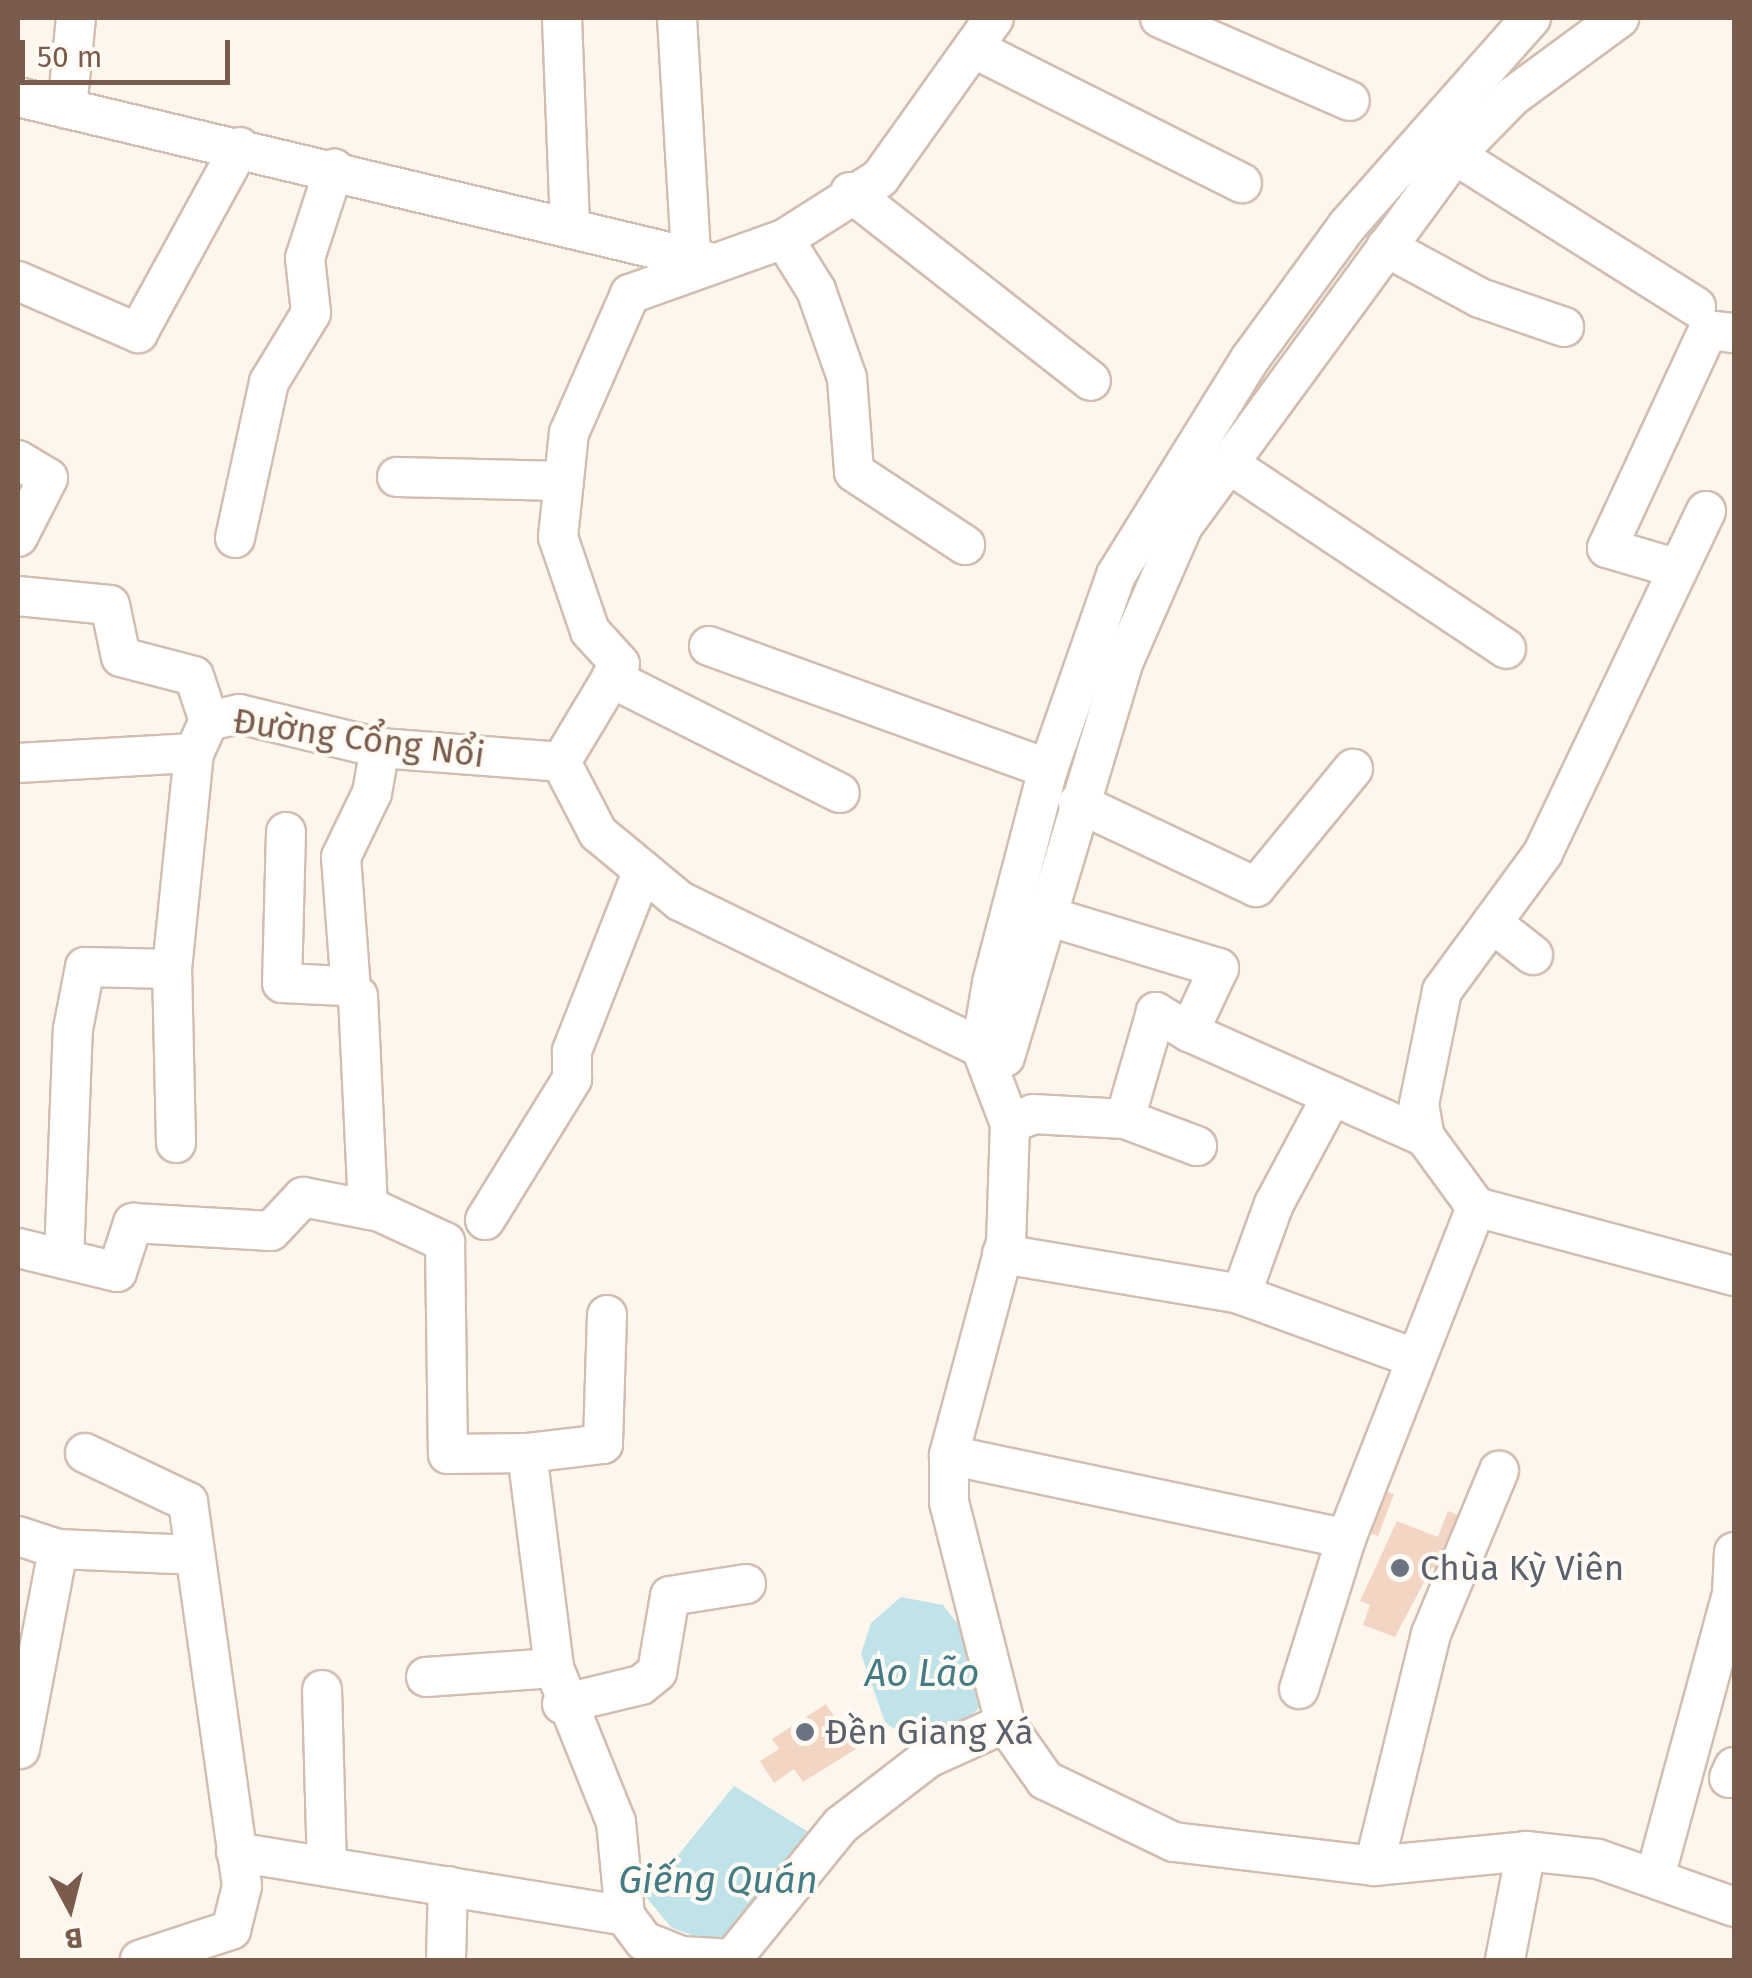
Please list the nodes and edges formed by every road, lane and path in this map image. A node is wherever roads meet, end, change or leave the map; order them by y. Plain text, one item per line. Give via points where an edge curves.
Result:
1 (76, 18) edge
2 (562, 18) edge
3 (677, 18) edge
4 (1160, 18) edge
5 (1531, 18) edge
6 (1619, 18) edge
7 (984, 33) edge
8 (18, 98) edge
9 (1350, 101) dead end
10 (67, 108) junction
11 (240, 147) junction
12 (1456, 155) junction
13 (334, 168) junction
14 (1242, 183) dead end
15 (850, 192) junction
16 (570, 226) junction
17 (784, 239) junction
18 (1386, 247) junction
19 (698, 259) junction
20 (18, 281) edge
21 (1696, 306) dead end
22 (1564, 327) dead end
23 (1734, 333) edge
24 (1092, 381) dead end
25 (18, 460) edge
26 (1228, 464) junction
27 (396, 477) dead end
28 (564, 482) junction
29 (1706, 511) dead end
30 (18, 537) edge
31 (235, 538) dead end
32 (965, 545) dead end
33 (1678, 569) junction
34 (18, 596) edge
35 (709, 646) dead end
36 (1506, 649) dead end
37 (612, 678) junction
38 (201, 737) junction
39 (380, 748) junction
40 (561, 762) junction
41 (18, 763) edge
42 (1352, 768) dead end
43 (1048, 769) junction
44 (840, 793) dead end
45 (1078, 803) junction
46 (286, 832) dead end
47 (643, 870) junction
48 (1029, 911) junction
49 (1492, 923) junction
50 (1533, 955) dead end
51 (172, 968) junction
52 (351, 990) junction
53 (1189, 1032) junction
54 (981, 1048) junction
55 (1332, 1096) junction
56 (1007, 1107) junction
57 (1124, 1119) junction
58 (1425, 1138) junction
59 (176, 1143) dead end
60 (1197, 1146) dead end
61 (1476, 1207) junction
62 (368, 1210) junction
63 (485, 1220) dead end
64 (18, 1248) edge
65 (1002, 1254) junction
66 (64, 1259) junction
67 (1734, 1276) edge
68 (1241, 1295) junction
69 (607, 1315) dead end
70 (1415, 1358) junction
71 (85, 1453) dead end
72 (528, 1453) junction
73 (949, 1456) junction
74 (1499, 1471) dead end
75 (18, 1536) edge
76 (1346, 1538) junction
77 (58, 1549) junction
78 (1734, 1552) edge
79 (193, 1555) junction
80 (746, 1584) dead end
81 (426, 1677) dead end
82 (558, 1686) junction
83 (1299, 1689) dead end
84 (322, 1690) dead end
85 (1005, 1723) junction
86 (20, 1750) dead end
87 (1526, 1851) junction
88 (236, 1852) junction
89 (327, 1865) junction
90 (1374, 1866) junction
91 (1655, 1876) junction
92 (448, 1886) junction
93 (1734, 1907) edge
94 (624, 1916) junction
95 (140, 1960) edge
96 (446, 1960) edge
97 (732, 1960) edge
98 (1504, 1960) edge

1 - 10 street
2 - 16 street
3 - 19 street
4 - 9 street
5 - 43 street via 1434,119 1250,359 1116,575
6 - 12 street via 1513,96
7 - 14 street
7 - 15 street via 880,178
8 - 10 street
10 - 11 street
11 - 13 street
11 - 20 street via 138,333
12 - 18 street
12 - 21 street
13 - 16 street
13 - 31 street via 305,258 310,313 269,382
15 - 17 street
15 - 24 street
16 - 19 street
17 - 19 street
17 - 32 street via 816,290 848,378 854,472
18 - 22 street via 1480,298
18 - 26 street
19 - 28 street via 630,294 569,433
23 - 33 street via 1708,330 1607,548
25 - 30 street via 48,478
26 - 36 street
26 - 45 street via 1168,560
27 - 28 street
28 - 37 street via 558,537 590,631 620,664
29 - 33 street
33 - 49 street via 1543,854
34 - 38 street via 110,605 121,657 194,676
35 - 43 street
37 - 40 street
37 - 44 street
38 - 39 street, Đường Cổng Nổi via 239,714
38 - 41 street, Đường Cổng Nổi
38 - 51 street
39 - 40 street, Đường Cổng Nổi
39 - 52 street via 372,793 341,857
40 - 47 street via 598,833
42 - 45 street via 1259,898
43 - 48 street
45 - 48 street
46 - 52 street via 282,983
47 - 54 street via 680,900
47 - 63 street via 572,1051 572,1079
48 - 53 street via 1219,968
48 - 54 street
48 - 56 street via 1005,1042
49 - 50 street
49 - 58 street via 1442,991 1420,1104
51 - 59 street
51 - 66 street via 85,967 72,1029
52 - 62 street
53 - 55 street
53 - 57 street via 1156,1012
54 - 56 street
55 - 58 street
55 - 68 street via 1274,1204
56 - 57 street
56 - 65 street
57 - 60 street
58 - 61 street
61 - 67 street
61 - 70 street
62 - 66 street via 303,1197 271,1232 133,1223 117,1272
62 - 72 street via 446,1242 448,1454
64 - 66 street
65 - 68 street
65 - 73 street
68 - 70 street
69 - 72 street via 603,1444
70 - 76 street
71 - 79 street via 188,1502
72 - 82 street
73 - 76 street
73 - 85 street via 949,1502
74 - 90 street via 1431,1634
75 - 77 street
76 - 83 street
77 - 79 street
77 - 86 street
78 - 91 street via 1732,1594
79 - 88 street
80 - 82 street via 670,1596 656,1672 641,1685
81 - 82 street
82 - 94 street via 616,1822
84 - 89 street
85 - 90 street via 1045,1780 1174,1842
85 - 97 street via 928,1758 841,1825
87 - 90 street
87 - 91 street
87 - 98 street
88 - 89 street
88 - 95 street via 242,1886 231,1930
89 - 92 street
91 - 93 street
92 - 94 street
92 - 96 street
94 - 97 street via 644,1941 681,1956

